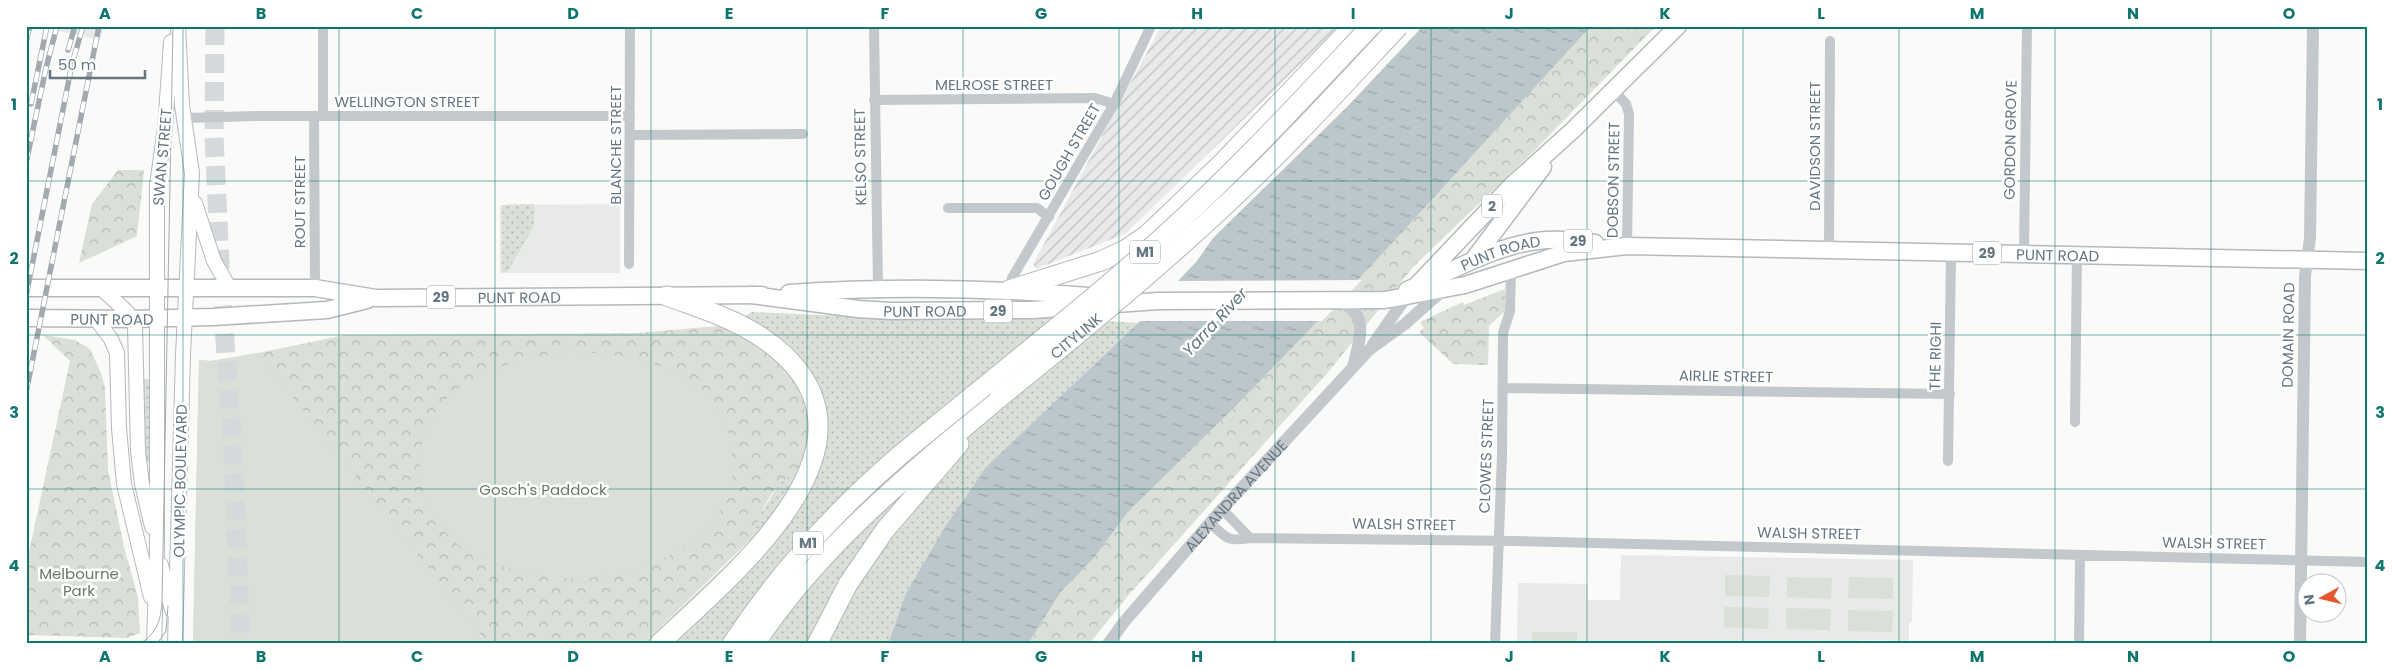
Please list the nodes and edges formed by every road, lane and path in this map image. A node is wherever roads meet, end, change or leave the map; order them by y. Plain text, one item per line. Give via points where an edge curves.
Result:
1 (172, 26) edge
2 (178, 26) edge
3 (323, 26) edge
4 (630, 26) edge
5 (874, 26) edge
6 (1151, 26) edge
7 (1353, 26) edge
8 (1371, 26) edge
9 (1399, 26) edge
10 (1678, 26) edge
11 (2026, 26) edge
12 (2313, 26) edge
13 (1830, 41) dead end
14 (1613, 90) junction
15 (874, 100) junction
16 (1114, 104) junction
17 (319, 116) junction
18 (630, 116) junction
19 (184, 118) junction
20 (1573, 130) junction
21 (803, 134) dead end
22 (630, 135) junction
23 (192, 182) junction
24 (948, 208) dead end
25 (1049, 217) junction
26 (1627, 246) junction
27 (1828, 250) junction
28 (1951, 252) junction
29 (2024, 253) junction
30 (2077, 254) junction
31 (2308, 259) junction
32 (1473, 260) junction
33 (2368, 261) edge
34 (629, 264) dead end
35 (1511, 270) junction
36 (26, 288) edge
37 (101, 288) junction
38 (156, 288) junction
39 (187, 288) junction
40 (315, 288) junction
41 (878, 288) junction
42 (230, 289) junction
43 (1009, 290) junction
44 (1443, 290) junction
45 (1411, 292) junction
46 (752, 295) junction
47 (667, 296) junction
48 (376, 298) junction
49 (1139, 301) junction
50 (1354, 304) junction
51 (26, 318) edge
52 (185, 318) junction
53 (96, 319) junction
54 (133, 319) junction
55 (157, 319) junction
56 (1369, 350) junction
57 (1353, 367) junction
58 (1503, 388) junction
59 (1950, 394) junction
60 (2075, 422) dead end
61 (1948, 461) dead end
62 (918, 478) junction
63 (1222, 509) junction
64 (1210, 523) junction
65 (135, 536) junction
66 (1250, 538) junction
67 (179, 541) junction
68 (1499, 541) junction
69 (157, 550) junction
70 (2080, 555) junction
71 (2302, 560) junction
72 (2368, 562) edge
73 (806, 575) junction
74 (154, 610) junction
75 (176, 625) junction
76 (154, 644) edge
77 (175, 644) edge
78 (659, 644) edge
79 (732, 644) edge
80 (755, 644) edge
81 (765, 644) edge
82 (817, 644) edge
83 (1108, 644) edge
84 (1495, 644) edge
85 (2080, 644) edge
86 (2300, 644) edge

1 - 38 main road, SWAN STREET via 165,128 158,172
2 - 19 main road, SWAN STREET
3 - 17 street, ROUT STREET
4 - 18 street, BLANCHE STREET
5 - 15 street, KELSO STREET
6 - 16 street, GOUGH STREET
7 - 43 highway via 1223,162 1147,235 1101,261
8 - 79 highway, M1, bridge via 1248,156 1167,233 856,493 793,560
9 - 62 highway, CITYLINK / M1, bridge via 1220,210 999,398
10 - 14 main road, ALEXANDRA AVENUE / 2
11 - 29 street, GORDON GROVE
12 - 31 street, DOMAIN ROAD
13 - 27 street, DAVIDSON STREET
14 - 20 main road, ALEXANDRA AVENUE / 2
14 - 26 street, DOBSON STREET via 1626,104 1629,114
15 - 16 street, MELROSE STREET via 1095,98
15 - 41 street, KELSO STREET
16 - 25 street, GOUGH STREET
17 - 18 street, WELLINGTON STREET
17 - 19 street, WELLINGTON STREET
17 - 40 street, ROUT STREET
18 - 22 street, BLANCHE STREET
19 - 23 main road, SWAN STREET
20 - 32 main road, ALEXANDRA AVENUE / 2
20 - 45 main road, ALEXANDRA AVENUE / 2 via 1511,186
21 - 22 street
22 - 34 street, BLANCHE STREET
23 - 39 main road, SWAN STREET
23 - 42 main road via 197,210 214,262
24 - 25 street via 1037,208
25 - 43 street, GOUGH STREET via 1014,274
26 - 27 main road, PUNT ROAD / 29
26 - 32 main road, PUNT ROAD / 29 via 1542,240
26 - 35 main road, PUNT ROAD / 29 via 1564,253
27 - 28 main road, PUNT ROAD / 29
28 - 29 main road, PUNT ROAD / 29
28 - 59 street, THE RIGHI
29 - 30 main road, PUNT ROAD / 29
30 - 31 main road, PUNT ROAD / 29
30 - 60 street
31 - 33 main road, PUNT ROAD / 29
31 - 71 street, DOMAIN ROAD via 2305,276
32 - 44 main road, ALEXANDRA AVENUE / 2
32 - 45 main road, PUNT ROAD / 29
35 - 44 main road, PUNT ROAD / 29
35 - 58 street, CLOWES STREET via 1508,318 1503,333
36 - 37 main road, PUNT ROAD / 29
37 - 38 main road, PUNT ROAD / 29
37 - 54 main road
38 - 39 main road, PUNT ROAD / 29
38 - 55 main road, SWAN STREET
39 - 42 main road, PUNT ROAD / 29
39 - 52 main road, SWAN STREET
40 - 42 main road, PUNT ROAD / 29
40 - 48 main road, PUNT ROAD / 29
41 - 43 main road, PUNT ROAD / 29
41 - 46 main road, PUNT ROAD / 29
43 - 49 main road, PUNT ROAD / 29
44 - 45 main road, PUNT ROAD / 29
44 - 56 street, ALEXANDRA AVENUE / 2
45 - 50 main road, PUNT ROAD / 29
45 - 56 street, ALEXANDRA AVENUE / 2
46 - 47 main road, PUNT ROAD / 29
46 - 49 main road, PUNT ROAD / 29 via 891,310 1032,310
47 - 48 main road, PUNT ROAD / 29
47 - 78 highway via 746,328 788,359 811,394 817,418 817,436 806,480 775,530 744,564
48 - 52 main road, PUNT ROAD / 29 via 327,310
49 - 50 main road, PUNT ROAD / 29 via 1328,300
50 - 57 street via 1362,327
51 - 53 main road, PUNT ROAD / 29
52 - 55 main road, PUNT ROAD / 29
52 - 67 main road, OLYMPIC BOULEVARD
53 - 54 main road, PUNT ROAD / 29
53 - 65 main road via 118,353 120,448
54 - 55 main road, PUNT ROAD / 29
54 - 69 main road via 137,334 138,451
55 - 69 main road, OLYMPIC BOULEVARD
56 - 57 street, ALEXANDRA AVENUE / 2
57 - 63 street, ALEXANDRA AVENUE / 2
58 - 59 street, AIRLIE STREET
58 - 68 street, CLOWES STREET
59 - 61 street, THE RIGHI
62 - 73 highway, M1 via 842,536
62 - 82 highway via 867,554
63 - 64 street, ALEXANDRA AVENUE / 2
63 - 66 street
64 - 66 street, WALSH STREET via 1230,540
64 - 83 street, ALEXANDRA AVENUE / 2
65 - 69 main road
65 - 74 main road
66 - 68 street, WALSH STREET
67 - 69 main road via 170,549
67 - 75 main road, OLYMPIC BOULEVARD
68 - 70 street, WALSH STREET
68 - 84 street, CLOWES STREET
69 - 74 main road, OLYMPIC BOULEVARD
69 - 75 main road
70 - 71 street, WALSH STREET
70 - 85 street
71 - 72 street, WALSH STREET
71 - 86 street, DOMAIN ROAD
73 - 80 highway, M1
73 - 81 highway
74 - 76 main road, OLYMPIC BOULEVARD
75 - 77 main road, OLYMPIC BOULEVARD

